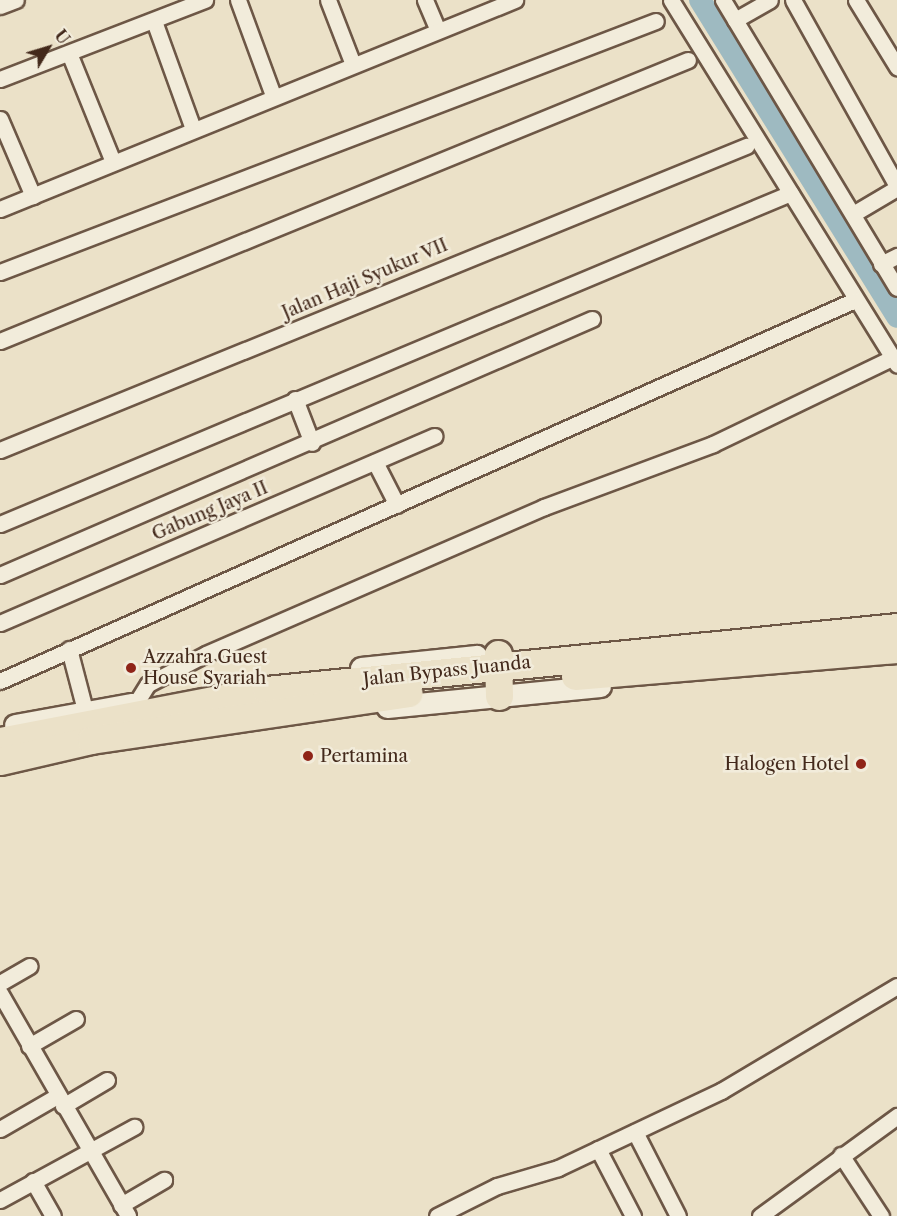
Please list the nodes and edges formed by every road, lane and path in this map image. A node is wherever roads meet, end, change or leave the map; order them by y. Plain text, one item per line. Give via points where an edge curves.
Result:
1 (16, 0) edge
2 (205, 0) edge
3 (238, 0) edge
4 (328, 0) edge
5 (425, 0) edge
6 (515, 0) edge
7 (671, 0) edge
8 (723, 0) edge
9 (770, 0) edge
10 (793, 0) edge
11 (856, 0) edge
12 (0, 6) edge
13 (735, 20) junction
14 (154, 21) junction
15 (656, 21) dead end
16 (438, 30) junction
17 (69, 53) junction
18 (688, 60) dead end
19 (352, 62) junction
20 (897, 67) edge
21 (0, 79) edge
22 (273, 95) junction
23 (0, 119) edge
24 (193, 129) junction
25 (746, 146) dead end
26 (113, 162) junction
27 (897, 187) edge
28 (791, 193) junction
29 (33, 196) junction
30 (0, 209) edge
31 (853, 214) junction
32 (897, 256) edge
33 (881, 264) junction
34 (0, 272) edge
35 (897, 288) edge
36 (855, 300) junction
37 (592, 319) dead end
38 (0, 341) edge
39 (894, 362) edge
40 (295, 399) junction
41 (435, 436) dead end
42 (312, 443) junction
43 (0, 450) edge
44 (375, 462) junction
45 (397, 505) junction
46 (0, 524) edge
47 (0, 575) edge
48 (0, 623) edge
49 (893, 639) edge
50 (69, 650) junction
51 (499, 675) junction
52 (0, 681) edge
53 (136, 703) junction
54 (85, 710) junction
55 (0, 729) edge
56 (0, 741) edge
57 (0, 761) edge
58 (0, 771) edge
59 (29, 966) dead end
60 (0, 983) edge
61 (897, 986) edge
62 (0, 993) edge
63 (4, 1010) edge
64 (76, 1019) dead end
65 (29, 1046) junction
66 (107, 1080) dead end
67 (60, 1101) junction
68 (897, 1116) edge
69 (134, 1127) dead end
70 (0, 1129) edge
71 (635, 1132) junction
72 (598, 1149) junction
73 (89, 1151) junction
74 (841, 1155) junction
75 (164, 1180) dead end
76 (33, 1181) junction
77 (0, 1200) edge
78 (124, 1211) edge
79 (768, 1214) edge
80 (53, 1216) edge
81 (437, 1216) edge
82 (633, 1216) edge
83 (678, 1216) edge
84 (881, 1216) edge

1 - 12 street
2 - 14 street
3 - 22 street
4 - 19 street
5 - 16 street
6 - 16 street
7 - 28 street
8 - 13 street
9 - 13 street
10 - 27 street
11 - 20 street
13 - 31 street
14 - 17 street
14 - 24 street
15 - 34 street
16 - 19 street
17 - 21 street
17 - 26 street
18 - 38 street
19 - 22 street
22 - 24 street
23 - 29 street
24 - 26 street
25 - 43 street, Jalan Haji Syukur VII
26 - 29 street
27 - 31 street
28 - 36 street
28 - 40 street
29 - 30 street
31 - 33 street
32 - 33 street
33 - 35 street
36 - 39 street
36 - 45 street
37 - 42 street
39 - 53 street via 713,444 544,507 206,654 148,684
40 - 42 street
40 - 46 street
41 - 44 street, Gabung Jaya II
42 - 47 street
44 - 45 street
44 - 48 street, Gabung Jaya II
45 - 50 street
49 - 51 highway, Jalan Bypass Juanda
50 - 52 street
50 - 54 street
51 - 53 street via 266,680
51 - 56 highway, Jalan Bypass Juanda via 266,690
51 - 57 highway, Jalan Bypass Juanda via 260,712
51 - 58 street via 342,712
53 - 54 street
54 - 55 street
59 - 60 street
61 - 71 street via 721,1091
62 - 63 street
63 - 65 street
64 - 65 street
65 - 67 street
66 - 67 street
67 - 70 street
67 - 73 street
68 - 74 street
69 - 73 street
71 - 72 street
71 - 83 street
72 - 81 street via 558,1168 497,1186
72 - 82 street
73 - 76 street
73 - 78 street
74 - 79 street
74 - 84 street
75 - 78 street
76 - 77 street
76 - 80 street

